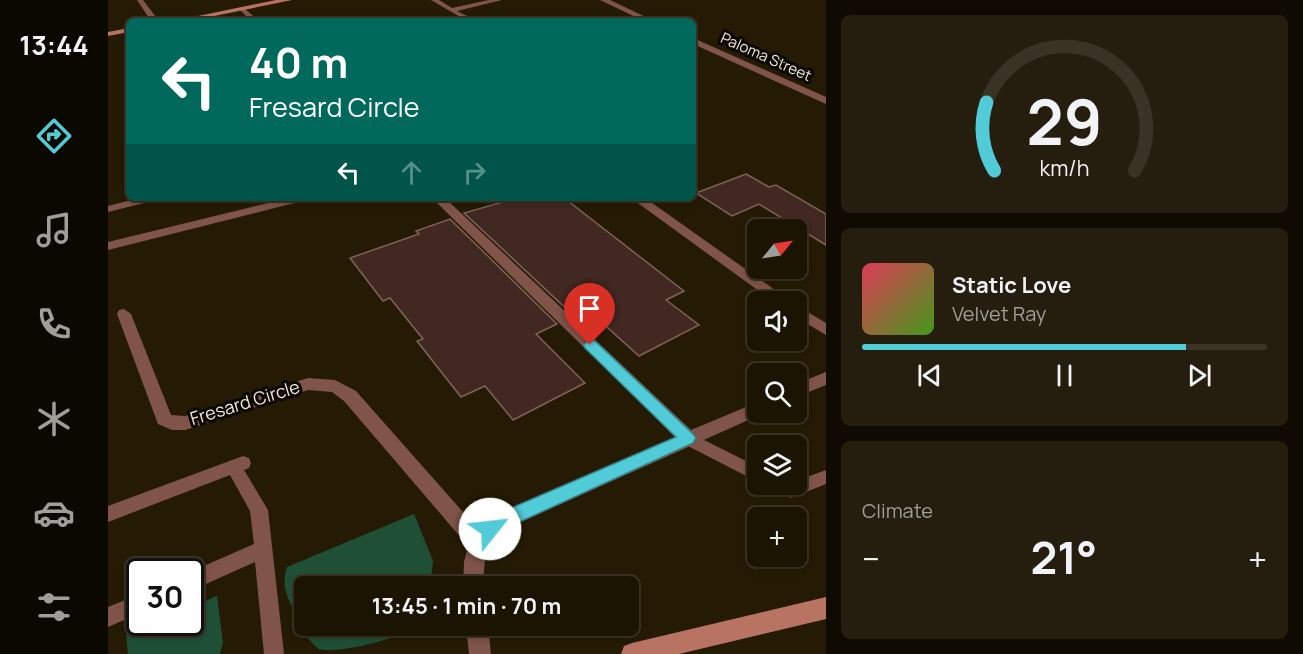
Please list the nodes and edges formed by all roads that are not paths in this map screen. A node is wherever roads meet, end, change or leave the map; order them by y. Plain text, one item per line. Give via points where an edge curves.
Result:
1 (141, 0) edge
2 (288, 0) edge
3 (434, 0) edge
4 (499, 0) edge
5 (604, 0) edge
6 (242, 9) junction
7 (451, 10) junction
8 (153, 18) edge
9 (207, 18) edge
10 (252, 18) edge
11 (464, 18) edge
12 (643, 18) edge
13 (126, 31) edge
14 (108, 34) edge
15 (696, 42) edge
16 (826, 101) edge
17 (140, 201) edge
18 (290, 201) edge
19 (441, 201) edge
20 (641, 201) edge
21 (108, 209) edge
22 (108, 246) edge
23 (769, 291) edge
24 (124, 314) dead end
25 (807, 317) edge
26 (826, 330) edge
27 (826, 378) edge
28 (807, 386) edge
29 (747, 413) edge
30 (688, 438) junction
31 (747, 469) edge
32 (826, 477) edge
33 (807, 484) edge
34 (108, 514) edge
35 (477, 542) junction
36 (261, 550) junction
37 (204, 576) edge
38 (473, 576) edge
39 (826, 608) edge
40 (126, 609) edge
41 (108, 617) edge
42 (478, 636) edge
43 (642, 653) edge
44 (274, 654) edge
45 (480, 654) edge

1 - 8 lane
2 - 6 main road
3 - 7 lane
4 - 7 lane
5 - 12 street
6 - 9 main road
6 - 10 lane
7 - 11 lane
13 - 14 main road
15 - 16 street, Paloma Street
17 - 21 lane
18 - 22 lane
19 - 30 street
20 - 23 street
24 - 35 street, Fresard Circle via 164,419 185,423 308,384 335,386 350,396
25 - 26 street
27 - 28 street
29 - 30 street
30 - 31 lane
30 - 35 street via 509,518
32 - 33 lane
34 - 36 lane via 239,465 259,510
35 - 38 street
36 - 37 lane
36 - 44 lane
39 - 43 main road
40 - 41 lane
42 - 45 street

